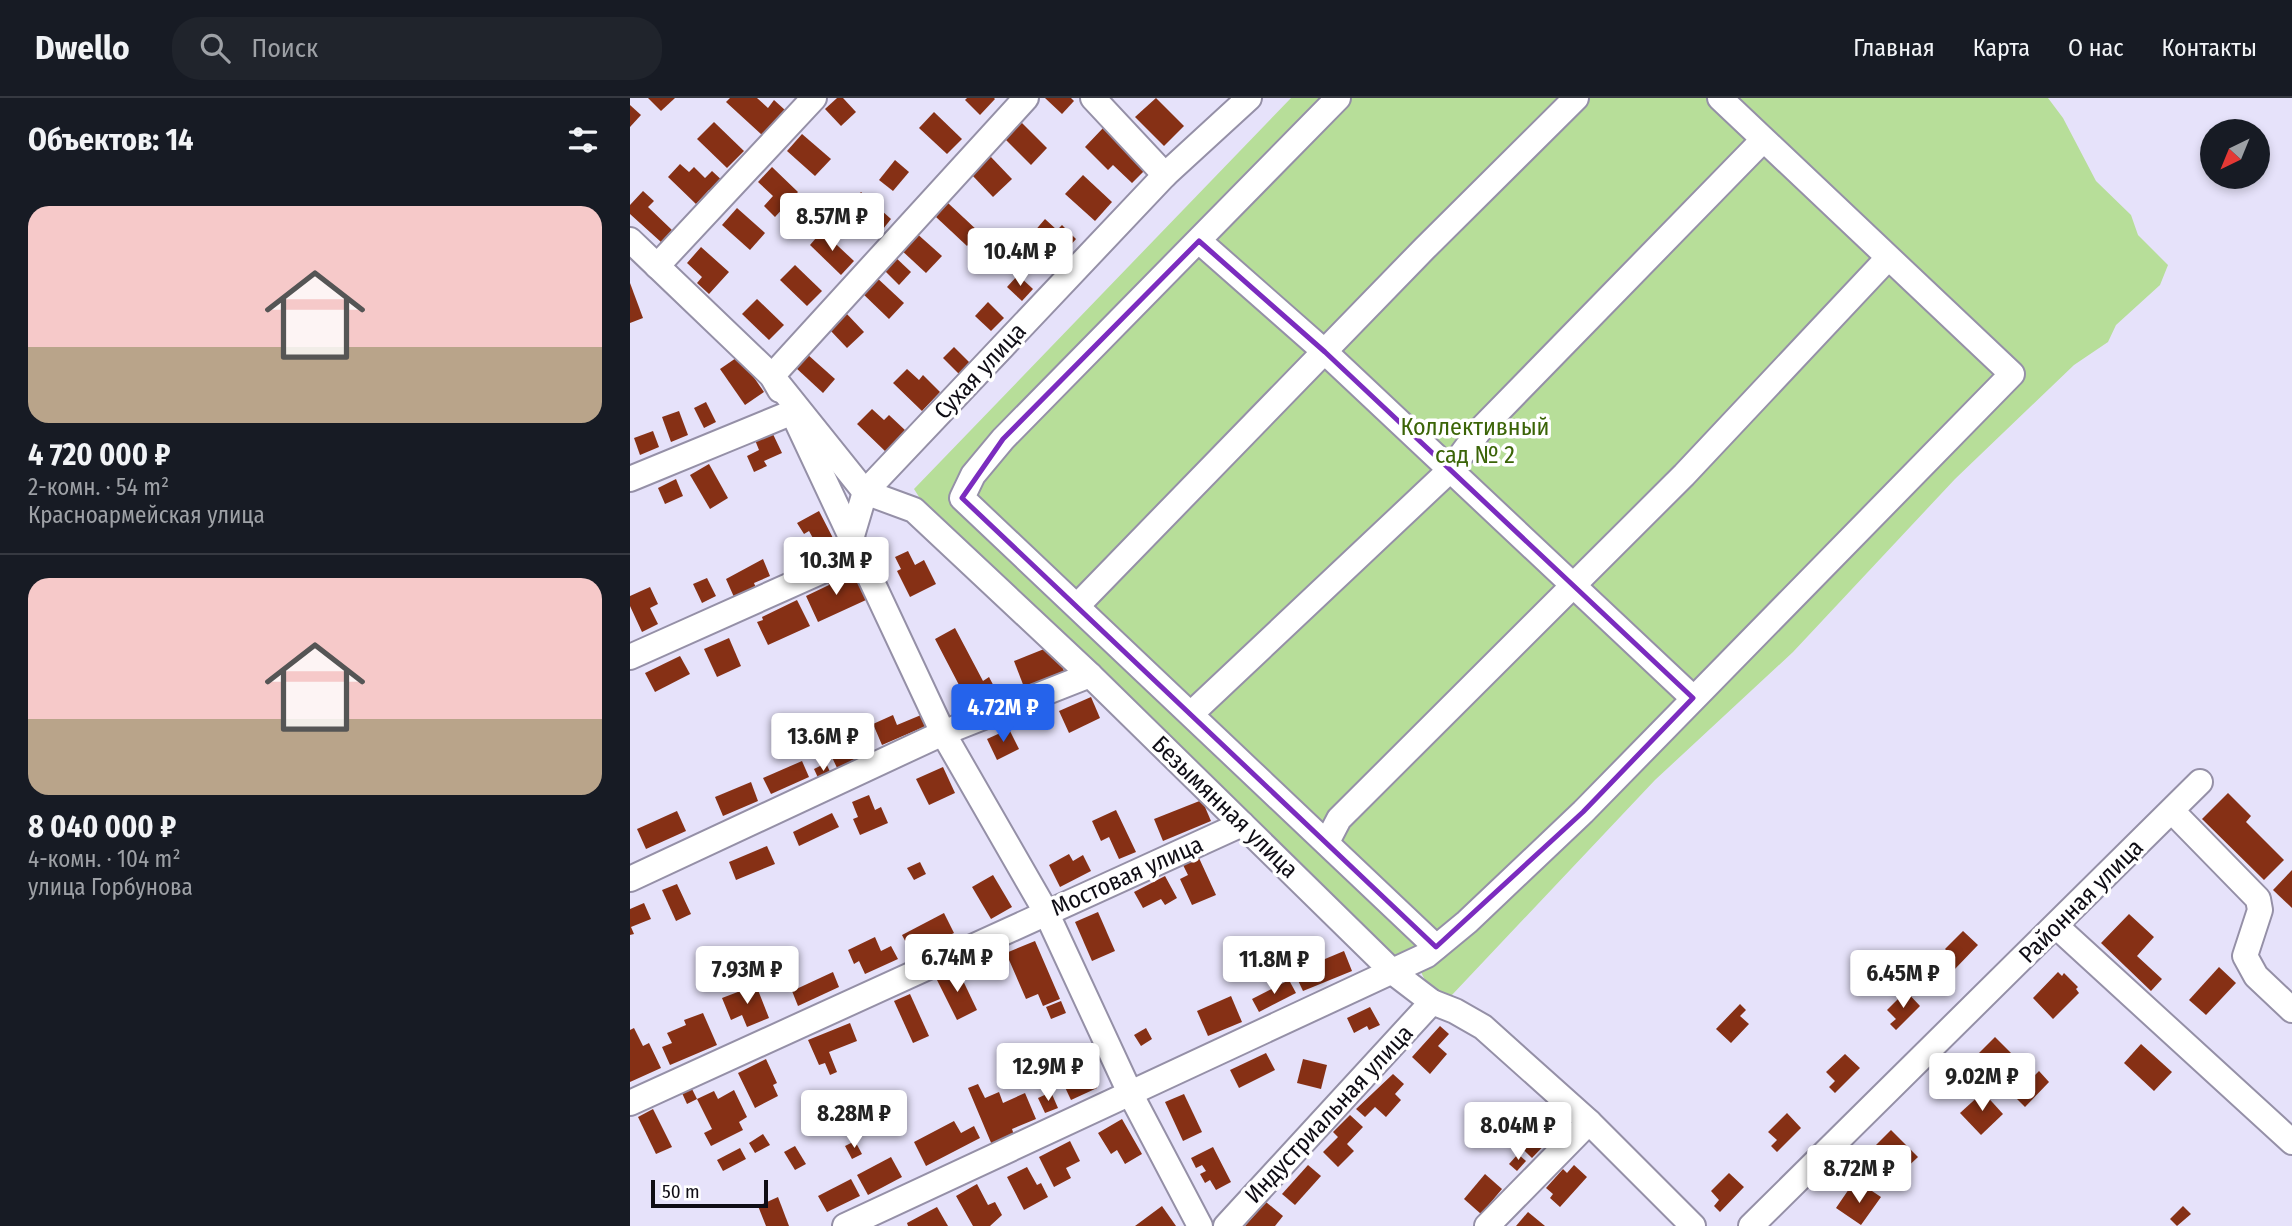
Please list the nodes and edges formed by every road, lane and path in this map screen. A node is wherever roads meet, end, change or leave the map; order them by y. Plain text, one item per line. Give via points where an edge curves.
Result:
1 (814, 98) edge
2 (1026, 98) edge
3 (1093, 98) edge
4 (1249, 98) edge
5 (1338, 98) edge
6 (1576, 98) edge
7 (1720, 98) edge
8 (1763, 140) junction
9 (1165, 175) junction
10 (630, 240) edge
11 (1199, 241) junction
12 (1888, 258) junction
13 (645, 263) edge
14 (1325, 352) junction
15 (772, 376) junction
16 (793, 412) junction
17 (1450, 470) junction
18 (630, 479) edge
19 (865, 492) junction
20 (854, 547) junction
21 (1574, 584) junction
22 (1078, 605) junction
23 (630, 657) edge
24 (1090, 675) junction
25 (1693, 698) junction
26 (1192, 713) junction
27 (943, 733) junction
28 (2200, 782) dead end
29 (2172, 811) junction
30 (1242, 824) junction
31 (1327, 842) junction
32 (630, 879) edge
33 (1046, 912) junction
34 (2056, 926) junction
35 (1436, 947) junction
36 (1394, 973) junction
37 (1432, 1002) junction
38 (2292, 1010) edge
39 (1130, 1093) junction
40 (630, 1103) edge
41 (1589, 1122) junction
42 (2292, 1142) edge
43 (845, 1226) edge
44 (1200, 1226) edge
45 (1226, 1226) edge
46 (1487, 1226) edge
47 (1693, 1226) edge
48 (1751, 1226) edge

1 - 13 street
2 - 15 street
3 - 9 street
4 - 9 street, Сухая улица
5 - 11 street
6 - 14 street
7 - 8 street
8 - 12 street
8 - 17 street via 1479,432
9 - 19 street, Сухая улица
10 - 13 street
11 - 14 street
11 - 22 street via 1003,439 962,494
12 - 21 street
12 - 25 street via 2012,374
13 - 15 street
14 - 17 street
14 - 22 street
15 - 16 street
15 - 19 street
16 - 18 street
16 - 20 street
17 - 21 street
17 - 26 street
19 - 20 street, Сухая улица
19 - 24 street, Безымянная улица via 914,510
20 - 23 street
20 - 27 street
21 - 25 street
21 - 31 street via 1339,819
22 - 26 street
24 - 27 street
24 - 30 street, Безымянная улица
25 - 35 street via 1583,812
26 - 31 street
27 - 32 street
27 - 33 street
28 - 29 street, Районная улица
29 - 34 street, Районная улица
29 - 38 street via 2258,899 2260,911 2245,956 2256,976
30 - 33 street, Мостовая улица
30 - 36 street, Безымянная улица
31 - 35 street
33 - 39 street
33 - 40 street, Мостовая улица
34 - 42 street
34 - 48 street, Районная улица
35 - 36 street
36 - 37 street, Безымянная улица
36 - 39 street via 1355,986
37 - 41 street, Безымянная улица via 1483,1027
37 - 45 street, Индустриальная улица
39 - 43 street
39 - 44 street
41 - 46 street
41 - 47 street, Безымянная улица

